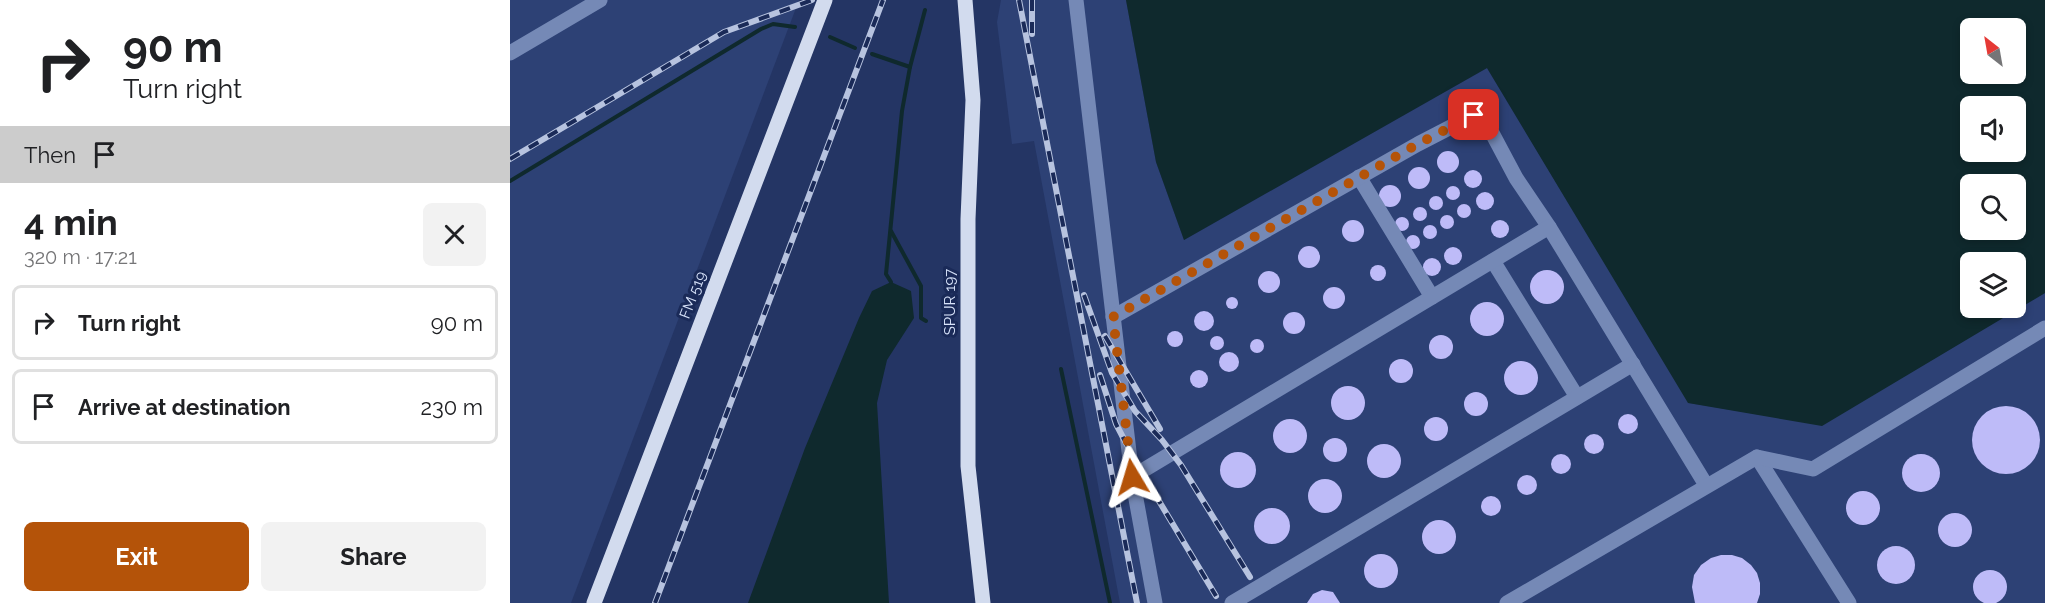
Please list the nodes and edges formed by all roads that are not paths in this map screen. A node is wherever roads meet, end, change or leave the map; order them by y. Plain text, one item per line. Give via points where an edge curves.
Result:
1 (600, 0) edge
2 (825, 0) edge
3 (965, 0) edge
4 (1076, 0) edge
5 (510, 52) edge
6 (1359, 177) junction
7 (1549, 227) junction
8 (1493, 261) junction
9 (1432, 297) junction
10 (1113, 317) junction
11 (2045, 328) edge
12 (1633, 364) junction
13 (1577, 397) junction
14 (1756, 457) junction
15 (1132, 477) junction
16 (1706, 485) junction
17 (594, 603) edge
18 (983, 603) edge
19 (1155, 603) edge
20 (1232, 603) edge
21 (1507, 603) edge
22 (1849, 603) edge

1 - 5 street
2 - 17 main road, FM 519 / FM 519
3 - 18 main road, SPUR 197 via 973,100 968,219 968,466
4 - 10 street
6 - 7 street via 1479,115
6 - 9 street
6 - 10 street
7 - 8 street
7 - 12 street
8 - 9 street
8 - 13 street
9 - 15 street
10 - 15 street
11 - 14 street via 1813,468
12 - 13 street
12 - 16 street
13 - 20 street
14 - 16 street
14 - 22 street
15 - 19 street
16 - 21 street

